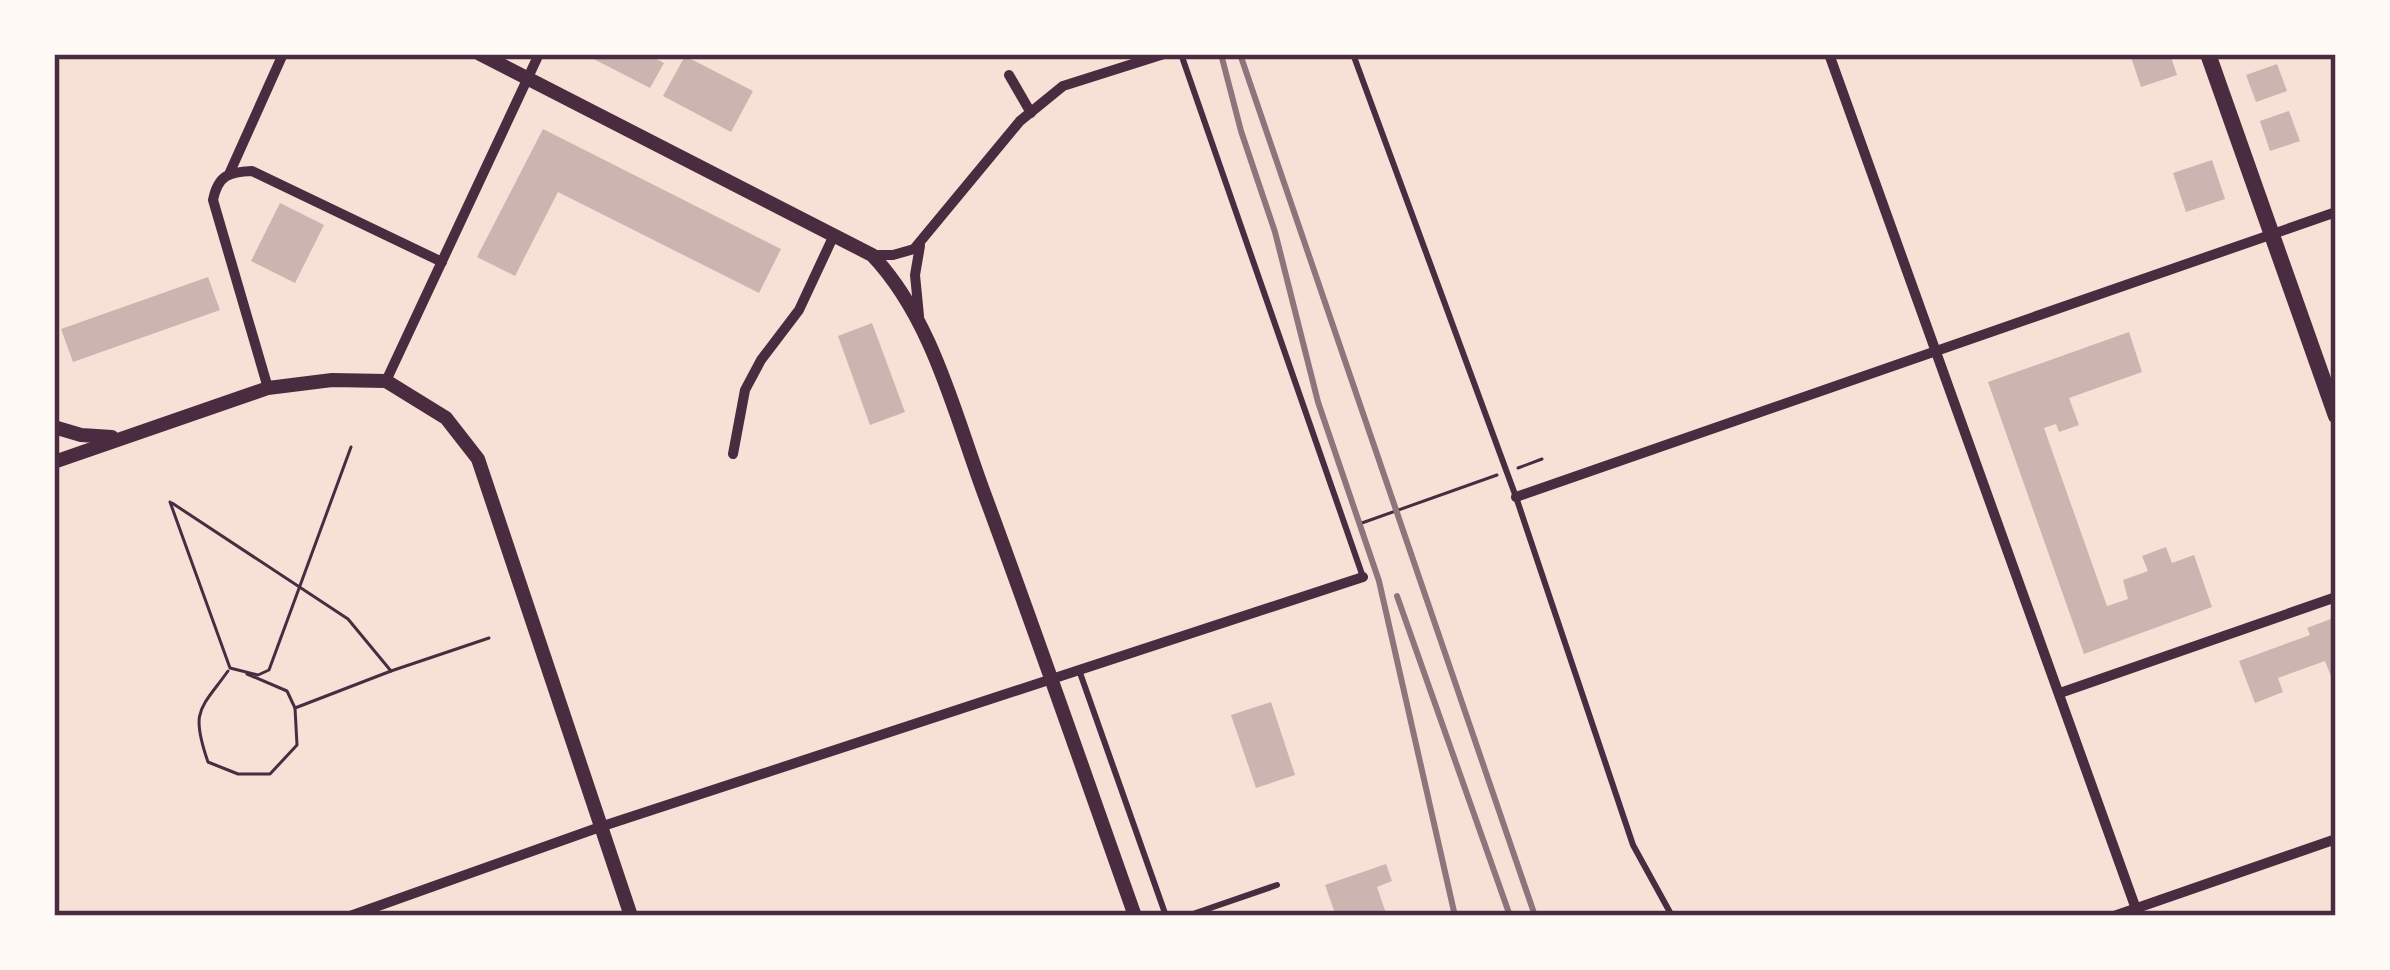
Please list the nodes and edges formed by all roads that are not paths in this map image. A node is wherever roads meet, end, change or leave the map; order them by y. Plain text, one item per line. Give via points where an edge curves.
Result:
1 (283, 54) edge
2 (480, 54) edge
3 (539, 54) edge
4 (1164, 54) edge
5 (1181, 54) edge
6 (1353, 54) edge
7 (1829, 54) edge
8 (2208, 54) edge
9 (1010, 75) dead end
10 (527, 80) junction
11 (1030, 112) junction
12 (230, 172) junction
13 (2336, 212) edge
14 (2273, 234) junction
15 (834, 236) junction
16 (921, 242) junction
17 (872, 255) junction
18 (442, 262) junction
19 (920, 323) junction
20 (1937, 353) junction
21 (386, 381) junction
22 (268, 388) junction
23 (2336, 416) edge
24 (54, 428) edge
25 (123, 437) junction
26 (733, 454) dead end
27 (54, 462) edge
28 (1516, 497) junction
29 (1363, 578) joint
30 (2336, 597) edge
31 (1078, 669) junction
32 (1051, 678) junction
33 (2060, 693) junction
34 (600, 827) junction
35 (2336, 839) edge
36 (1277, 885) dead end
37 (2136, 909) junction
38 (350, 916) edge
39 (632, 916) edge
40 (1135, 916) edge
41 (1166, 916) edge
42 (1187, 916) edge
43 (1672, 916) edge
44 (2114, 916) edge

1 - 12 street
2 - 10 street
3 - 10 street
4 - 11 street via 1063,86
5 - 29 lane
6 - 28 lane
7 - 20 street
8 - 14 main road
9 - 11 street
10 - 15 street
10 - 18 street
11 - 16 street
12 - 18 street via 252,172
12 - 22 street via 213,200
13 - 14 street
14 - 20 street
14 - 23 main road
15 - 17 street
15 - 26 street via 799,310 745,391
16 - 17 street via 901,254
16 - 19 street
17 - 19 street
18 - 21 street
19 - 32 street
20 - 28 street
20 - 33 street
21 - 22 street
21 - 34 street via 446,418 478,459
22 - 25 street
24 - 25 street
25 - 27 street
28 - 43 lane via 1633,845
29 - 31 street
30 - 33 street
31 - 32 street
31 - 41 lane
32 - 34 street
32 - 40 street
33 - 37 street
34 - 38 street
34 - 39 street
35 - 37 street
36 - 42 lane
37 - 44 street

